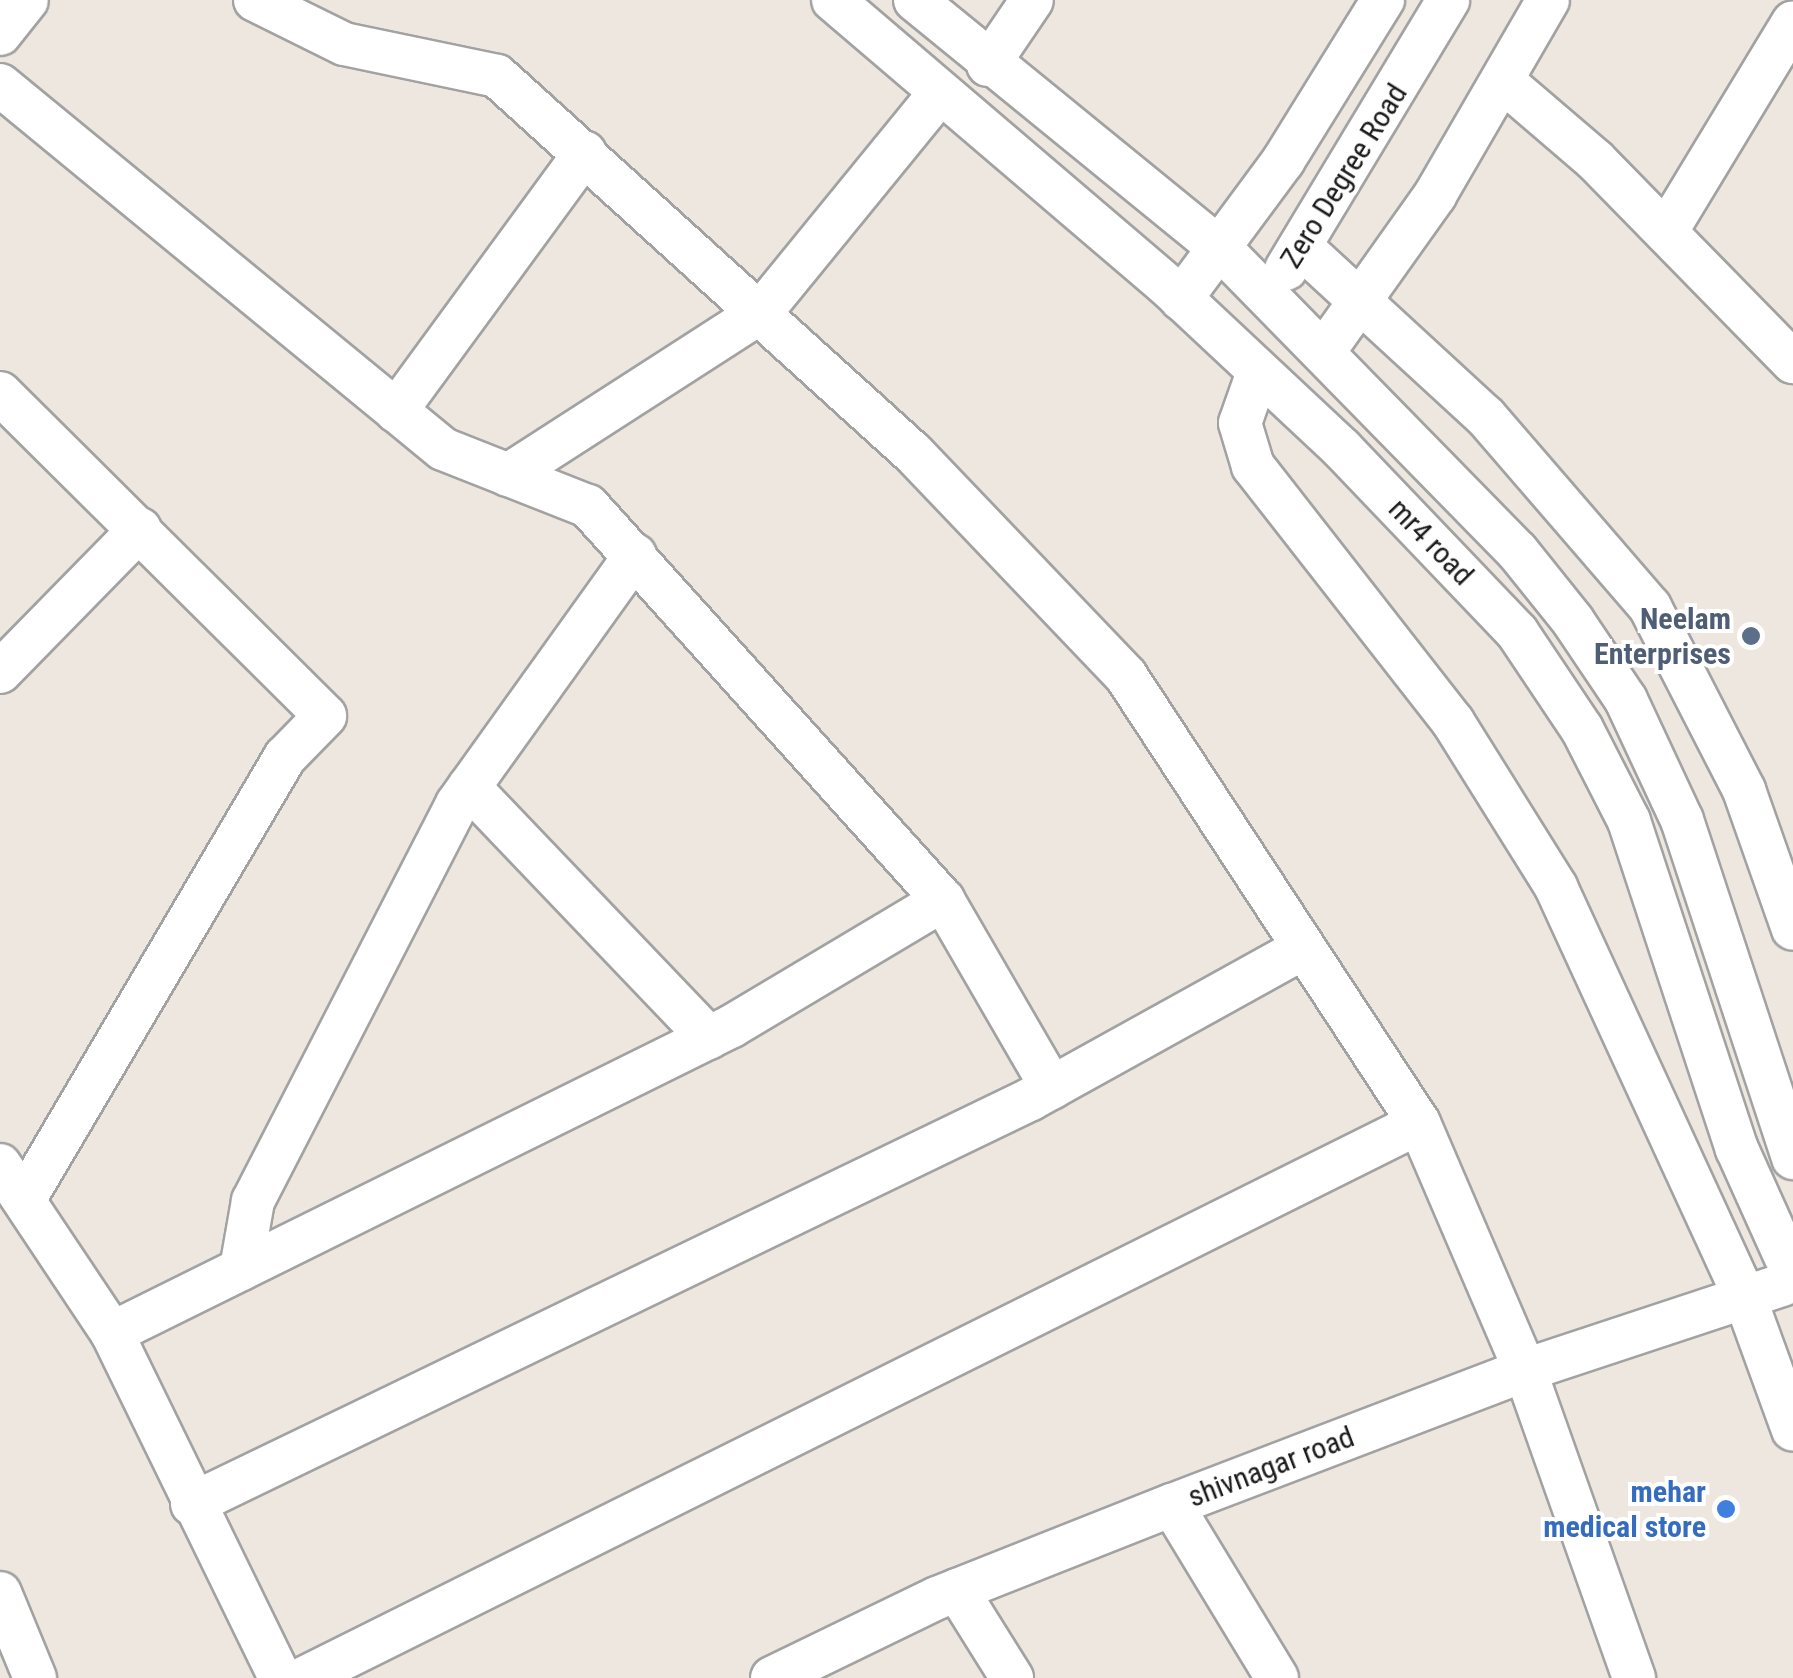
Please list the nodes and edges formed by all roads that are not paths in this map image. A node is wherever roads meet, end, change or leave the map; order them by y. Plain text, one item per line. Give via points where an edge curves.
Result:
1 (27, 0) edge
2 (255, 0) edge
3 (833, 0) edge
4 (915, 0) edge
5 (1032, 0) edge
6 (1383, 0) edge
7 (1448, 0) edge
8 (1548, 0) edge
9 (1793, 22) edge
10 (0, 34) edge
11 (988, 66) junction
12 (1504, 82) junction
13 (0, 84) edge
14 (940, 93) junction
15 (585, 154) junction
16 (1666, 232) junction
17 (1301, 247) junction
18 (1222, 250) junction
19 (1268, 295) junction
20 (1359, 298) junction
21 (1181, 299) junction
22 (762, 310) junction
23 (1227, 343) junction
24 (1325, 350) junction
25 (1793, 362) edge
26 (1258, 372) junction
27 (0, 393) edge
28 (396, 411) junction
29 (508, 475) junction
30 (140, 529) junction
31 (635, 556) junction
32 (0, 672) edge
33 (469, 787) junction
34 (942, 900) junction
35 (1793, 929) edge
36 (1302, 949) junction
37 (709, 1038) junction
38 (1052, 1088) junction
39 (1419, 1123) junction
40 (1793, 1158) edge
41 (14, 1180) edge
42 (241, 1269) junction
43 (1780, 1278) edge
44 (112, 1333) junction
45 (1525, 1370) junction
46 (1793, 1430) edge
47 (192, 1504) junction
48 (1172, 1506) junction
49 (957, 1590) junction
50 (0, 1593) edge
51 (34, 1678) edge
52 (280, 1678) edge
53 (304, 1678) edge
54 (772, 1678) edge
55 (1012, 1678) edge
56 (1277, 1678) edge
57 (1634, 1678) edge

1 - 10 street
2 - 15 street via 344,44 498,76
3 - 14 street, mr4 road
4 - 11 street, mr4 road
5 - 11 street
6 - 18 street, Zero Degree Road
7 - 17 street, Zero Degree Road
8 - 12 street
9 - 16 street
11 - 18 street, mr4 road
12 - 16 street
12 - 20 street
13 - 28 street
14 - 21 street, mr4 road
14 - 22 street
15 - 22 street
15 - 28 street
16 - 25 street
17 - 19 street, Zero Degree Road
17 - 20 street
18 - 19 street, mr4 road
18 - 21 street, Zero Degree Road
19 - 23 street, Zero Degree Road
19 - 24 street, mr4 road
20 - 24 street
20 - 35 street via 1573,508 1650,607 1744,790
21 - 23 street, mr4 road
22 - 29 street
22 - 36 street via 1126,676
23 - 26 street, mr4 road
24 - 40 street, mr4 road via 1517,551 1626,700 1682,820
26 - 43 street, mr4 road via 1516,632 1582,729 1629,822
26 - 43 street via 1240,424 1254,466 1453,722 1556,887
27 - 30 street
28 - 29 street via 443,449
29 - 31 street via 588,506
30 - 32 street
30 - 41 street via 325,716 265,789
31 - 33 street
31 - 34 street
33 - 37 street
33 - 42 street via 253,1201
34 - 37 street
34 - 38 street
36 - 38 street
36 - 39 street
37 - 42 street
38 - 47 street
39 - 45 street
39 - 53 street
41 - 44 street
42 - 44 street
43 - 45 street, shivnagar road
43 - 46 street
44 - 47 street
45 - 48 street, shivnagar road
45 - 57 street
47 - 52 street
48 - 49 street, shivnagar road
48 - 56 street
49 - 54 street, shivnagar road
49 - 55 street
50 - 51 street

